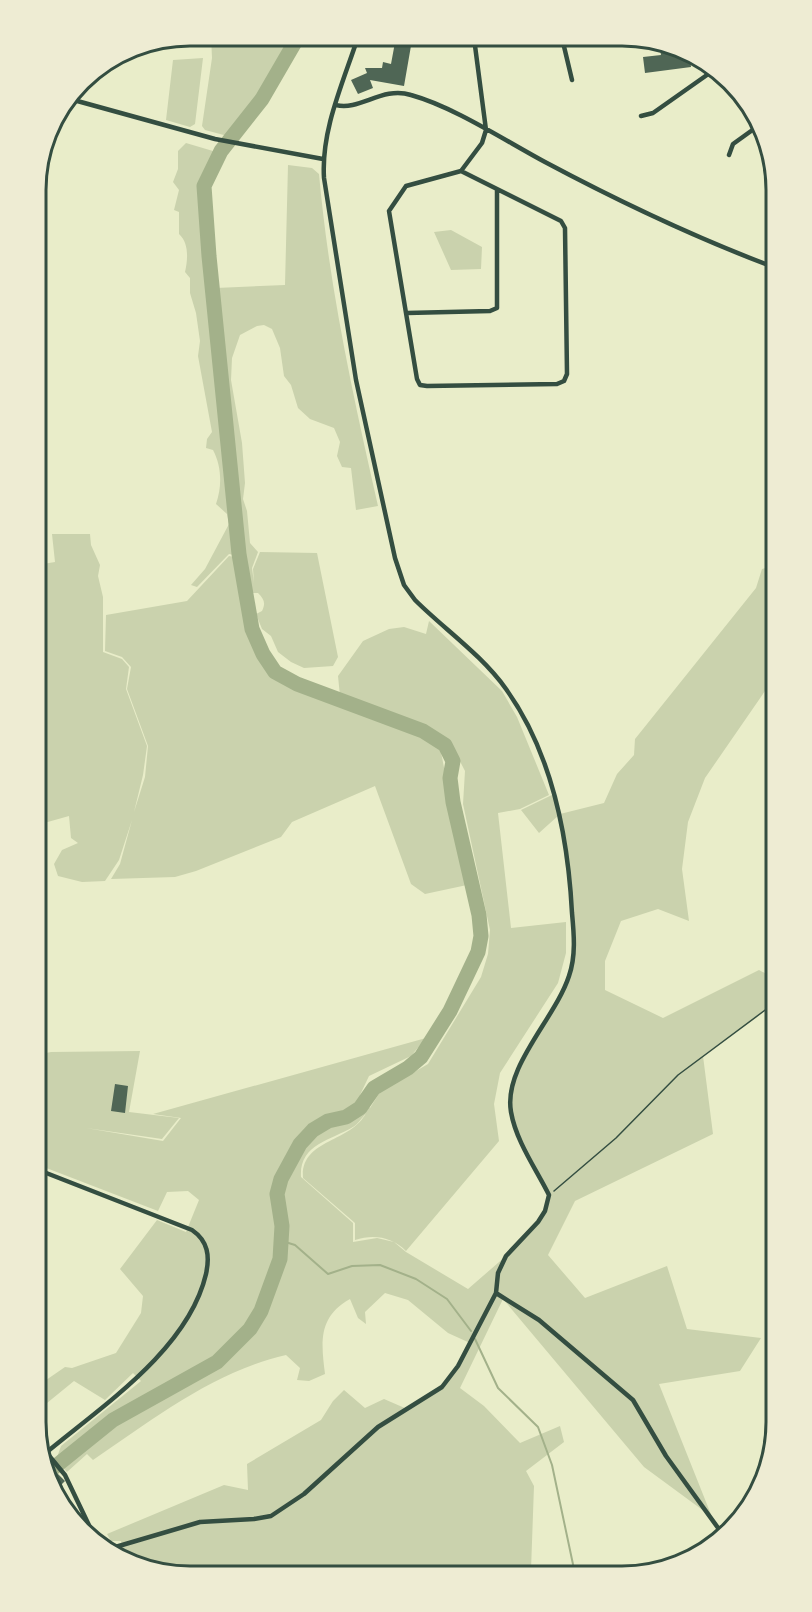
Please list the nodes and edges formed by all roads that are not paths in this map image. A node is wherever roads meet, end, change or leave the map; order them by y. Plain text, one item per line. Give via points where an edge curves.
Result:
1 (355, 46) edge
2 (475, 46) edge
3 (564, 46) edge
4 (707, 75) edge
5 (572, 80) dead end
6 (78, 101) edge
7 (336, 105) junction
8 (641, 116) dead end
9 (486, 130) junction
10 (752, 130) edge
11 (729, 155) dead end
12 (323, 159) junction
13 (461, 171) junction
14 (497, 190) junction
15 (766, 264) edge
16 (407, 313) junction
17 (46, 1173) edge
18 (496, 1293) junction
19 (50, 1450) edge
20 (51, 1460) edge
21 (88, 1522) edge
22 (718, 1527) edge
23 (118, 1546) edge

1 - 7 street
2 - 9 street
3 - 5 street
4 - 8 street via 653,113
6 - 12 street via 215,139
7 - 9 street via 354,105 395,92 411,95
7 - 12 street
9 - 13 street via 482,143
9 - 15 street via 671,225
10 - 11 street via 733,144
12 - 18 street via 328,217 356,380 401,578 415,600 506,688 529,727 560,814 572,899 572,962 563,990 516,1076 510,1101 518,1135 549,1195 538,1222 506,1256 498,1273
13 - 14 street
13 - 16 street via 406,186 391,203 389,220
14 - 16 street via 496,308
14 - 16 street via 561,221 565,228 564,381 420,385
17 - 19 street via 192,1230 206,1244 208,1263 192,1310 157,1358
18 - 22 street via 539,1320 633,1400 666,1456
18 - 23 street via 459,1366 442,1387 378,1426 285,1509 254,1520 200,1522
20 - 21 street via 75,1493

